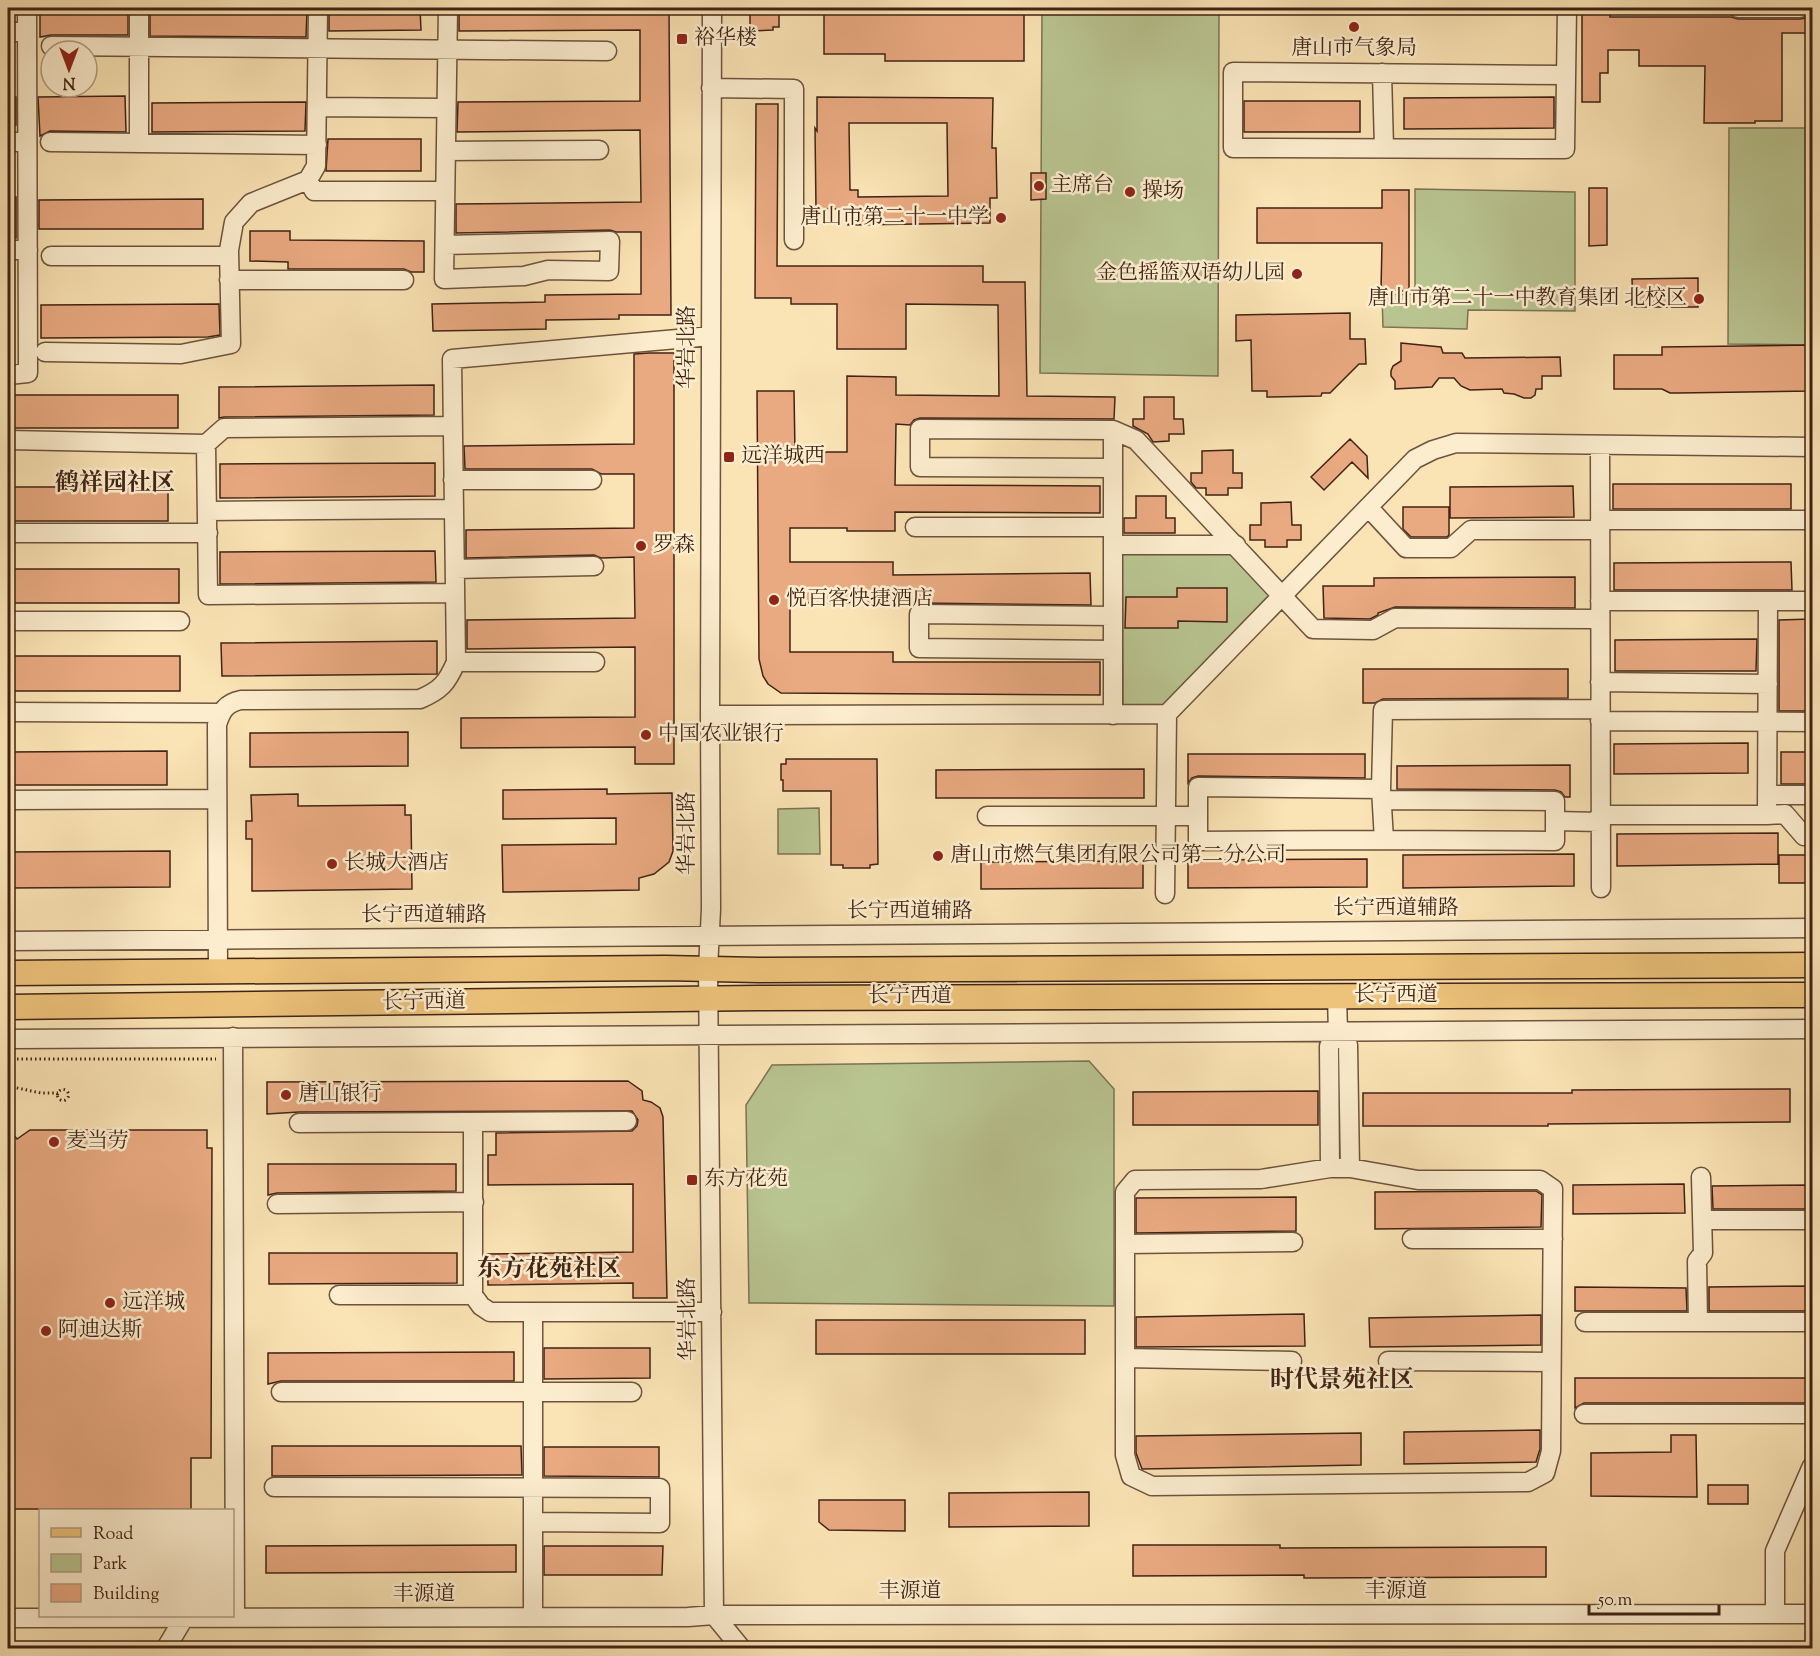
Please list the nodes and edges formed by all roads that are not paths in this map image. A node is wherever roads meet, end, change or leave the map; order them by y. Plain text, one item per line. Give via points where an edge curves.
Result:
1 (27, 8) edge
2 (139, 8) edge
3 (318, 8) edge
4 (448, 8) edge
5 (712, 8) edge
6 (1567, 8) edge
7 (1738, 8) edge
8 (1800, 8) edge
9 (8, 32) edge
10 (27, 32) junction
11 (99, 47) edge
12 (139, 47) junction
13 (317, 48) junction
14 (447, 50) junction
15 (607, 51) dead end
16 (1382, 73) junction
17 (1565, 75) junction
18 (711, 88) junction
19 (318, 107) junction
20 (446, 108) junction
21 (8, 142) edge
22 (27, 142) junction
23 (50, 142) dead end
24 (139, 143) junction
25 (317, 145) junction
26 (1384, 148) junction
27 (599, 150) dead end
28 (446, 151) junction
29 (308, 180) junction
30 (445, 191) junction
31 (794, 240) dead end
32 (445, 245) junction
33 (8, 250) edge
34 (28, 250) junction
35 (51, 256) dead end
36 (229, 256) junction
37 (229, 279) junction
38 (404, 280) dead end
39 (711, 336) junction
40 (45, 352) dead end
41 (8, 375) edge
42 (453, 426) junction
43 (1113, 430) junction
44 (8, 441) edge
45 (206, 444) junction
46 (1600, 446) junction
47 (1812, 447) edge
48 (1113, 468) junction
49 (453, 480) junction
50 (592, 480) dead end
51 (1369, 508) junction
52 (454, 509) junction
53 (207, 511) junction
54 (1812, 520) edge
55 (1600, 525) junction
56 (915, 528) dead end
57 (8, 533) edge
58 (208, 533) junction
59 (1113, 536) junction
60 (1236, 545) junction
61 (594, 566) dead end
62 (454, 569) junction
63 (455, 594) junction
64 (1284, 596) junction
65 (1768, 601) junction
66 (1812, 601) edge
67 (1600, 610) junction
68 (1113, 616) junction
69 (8, 621) edge
70 (180, 621) dead end
71 (1113, 650) junction
72 (456, 662) junction
73 (595, 662) dead end
74 (1600, 682) junction
75 (1768, 684) junction
76 (8, 712) edge
77 (221, 713) junction
78 (1167, 714) junction
79 (710, 715) junction
80 (1113, 715) junction
81 (1600, 715) junction
82 (1768, 722) junction
83 (1812, 722) edge
84 (1381, 795) junction
85 (1767, 795) junction
86 (1812, 795) edge
87 (217, 799) junction
88 (8, 800) edge
89 (1767, 815) junction
90 (987, 816) dead end
91 (1166, 816) junction
92 (1198, 816) junction
93 (1600, 818) junction
94 (1555, 821) junction
95 (1812, 836) edge
96 (1384, 840) junction
97 (1601, 888) dead end
98 (1165, 894) dead end
99 (1812, 928) edge
100 (709, 936) junction
101 (217, 940) junction
102 (8, 941) edge
103 (1812, 965) edge
104 (708, 969) junction
105 (218, 972) junction
106 (8, 973) edge
107 (1812, 995) edge
108 (1337, 996) junction
109 (709, 998) junction
110 (8, 1007) edge
111 (1812, 1029) edge
112 (1338, 1033) junction
113 (709, 1036) junction
114 (233, 1037) junction
115 (8, 1039) edge
116 (627, 1121) dead end
117 (473, 1122) junction
118 (299, 1123) dead end
119 (1330, 1168) junction
120 (1350, 1168) junction
121 (1701, 1177) dead end
122 (474, 1202) junction
123 (277, 1204) dead end
124 (1702, 1220) junction
125 (1812, 1220) edge
126 (1412, 1239) dead end
127 (1553, 1239) junction
128 (1293, 1242) dead end
129 (1125, 1244) junction
130 (339, 1295) dead end
131 (473, 1295) junction
132 (712, 1312) junction
133 (533, 1313) junction
134 (1585, 1322) dead end
135 (1698, 1322) junction
136 (1812, 1322) edge
137 (1125, 1358) junction
138 (1292, 1361) dead end
139 (1388, 1361) dead end
140 (1551, 1362) junction
141 (281, 1392) dead end
142 (534, 1392) junction
143 (632, 1392) dead end
144 (1584, 1414) dead end
145 (1812, 1414) edge
146 (1812, 1466) edge
147 (274, 1487) dead end
148 (534, 1487) junction
149 (533, 1522) junction
150 (1775, 1614) junction
151 (1812, 1614) edge
152 (714, 1615) junction
153 (533, 1617) junction
154 (8, 1618) edge
155 (184, 1618) junction
156 (236, 1618) junction
157 (166, 1648) edge
158 (741, 1648) edge

1 - 10 street
2 - 12 street
3 - 13 street
4 - 14 street
5 - 18 street, 华岩北路
6 - 17 street
7 - 8 street
9 - 10 street
10 - 22 street
11 - 12 street
12 - 13 street
12 - 24 street
13 - 14 street
13 - 19 street
14 - 15 street
14 - 20 street
16 - 17 street
16 - 26 street
16 - 26 street via 1233,72 1233,148
17 - 26 street via 1565,149
18 - 31 street via 794,88
18 - 39 street, 华岩北路
19 - 20 street
19 - 25 street
20 - 28 street
21 - 22 street
22 - 34 street
23 - 24 street
24 - 25 street
25 - 29 street via 316,166
27 - 28 street
28 - 30 street
29 - 30 street via 314,191
29 - 36 street via 250,203 234,222
30 - 32 street
32 - 32 street via 444,279 524,276 548,270 609,271 610,241
33 - 34 street
34 - 41 street via 28,373
35 - 36 street
36 - 37 street
37 - 38 street
37 - 40 street via 231,344 181,354
39 - 42 street via 452,359
39 - 79 street, 华岩北路
42 - 45 street via 224,428
42 - 49 street
43 - 48 street
43 - 48 street via 920,429 920,467
43 - 60 street via 1136,440
44 - 45 street
45 - 53 street
46 - 47 street
46 - 51 street via 1456,444 1433,450 1415,459
46 - 55 street
48 - 59 street
49 - 50 street
49 - 52 street
51 - 55 street via 1406,548 1451,548 1471,530
51 - 64 street
52 - 53 street
52 - 62 street
53 - 58 street
54 - 55 street
55 - 67 street
56 - 59 street
57 - 58 street
58 - 63 street via 208,595
59 - 60 street
59 - 68 street
60 - 64 street
61 - 62 street
62 - 63 street
63 - 72 street
64 - 67 street via 1313,629 1373,630 1395,618
64 - 78 street
65 - 66 street
65 - 67 street
65 - 75 street
67 - 74 street
68 - 71 street
68 - 71 street via 919,614 919,648
69 - 70 street
71 - 80 street
72 - 73 street
72 - 77 street via 449,679 437,692 420,699 241,700 230,702
74 - 75 street
74 - 81 street
75 - 82 street
76 - 77 street
77 - 87 street
78 - 80 street
78 - 91 street
79 - 80 street
79 - 100 street, 华岩北路
81 - 82 street
81 - 84 street via 1383,710
81 - 93 street
82 - 83 street
82 - 85 street
84 - 92 street via 1198,787
84 - 94 street via 1555,801
84 - 96 street
85 - 86 street
85 - 89 street
87 - 88 street
87 - 101 street
89 - 93 street
89 - 95 street via 1785,814 1804,836
90 - 91 street
91 - 92 street
91 - 98 street
92 - 96 street via 1198,841
93 - 94 street
93 - 97 street
94 - 96 street via 1555,841
99 - 100 street, 长宁西道辅路
100 - 101 street, 长宁西道辅路
100 - 104 street, 华岩北路
101 - 102 street, 长宁西道辅路
101 - 105 street
103 - 104 main road, 长宁西道
104 - 105 main road, 长宁西道
104 - 109 street, 华岩北路
105 - 106 main road, 长宁西道
107 - 108 main road, 长宁西道
108 - 109 main road, 长宁西道
108 - 112 street
109 - 110 main road, 长宁西道
109 - 113 street, 华岩北路
111 - 112 street
112 - 113 street
112 - 119 street via 1329,1046
112 - 120 street via 1348,1045
113 - 114 street
113 - 132 street, 华岩北路
114 - 115 street
114 - 156 street
116 - 117 street
117 - 118 street
117 - 122 street
119 - 120 street
119 - 129 street via 1261,1179 1135,1180 1125,1192
120 - 127 street via 1418,1180 1540,1180 1553,1189
121 - 124 street
122 - 123 street
122 - 131 street
124 - 125 street
124 - 135 street via 1703,1253 1697,1261
126 - 127 street
127 - 140 street
128 - 129 street
129 - 137 street
130 - 131 street
131 - 133 street via 490,1312
132 - 133 street
132 - 152 street, 华岩北路
133 - 142 street
134 - 135 street
135 - 136 street
137 - 138 street
137 - 140 street via 1125,1455 1131,1476 1152,1486 1528,1482 1545,1473 1551,1451
139 - 140 street
141 - 142 street
142 - 143 street
142 - 148 street
144 - 145 street
146 - 150 street via 1775,1551
147 - 148 street
148 - 149 street
148 - 149 street via 660,1488 660,1523
149 - 153 street
150 - 151 street, 丰源道
150 - 152 street, 丰源道
152 - 153 street, 丰源道
152 - 158 street
153 - 156 street, 丰源道
154 - 155 street, 丰源道
155 - 156 street, 丰源道
155 - 157 street

